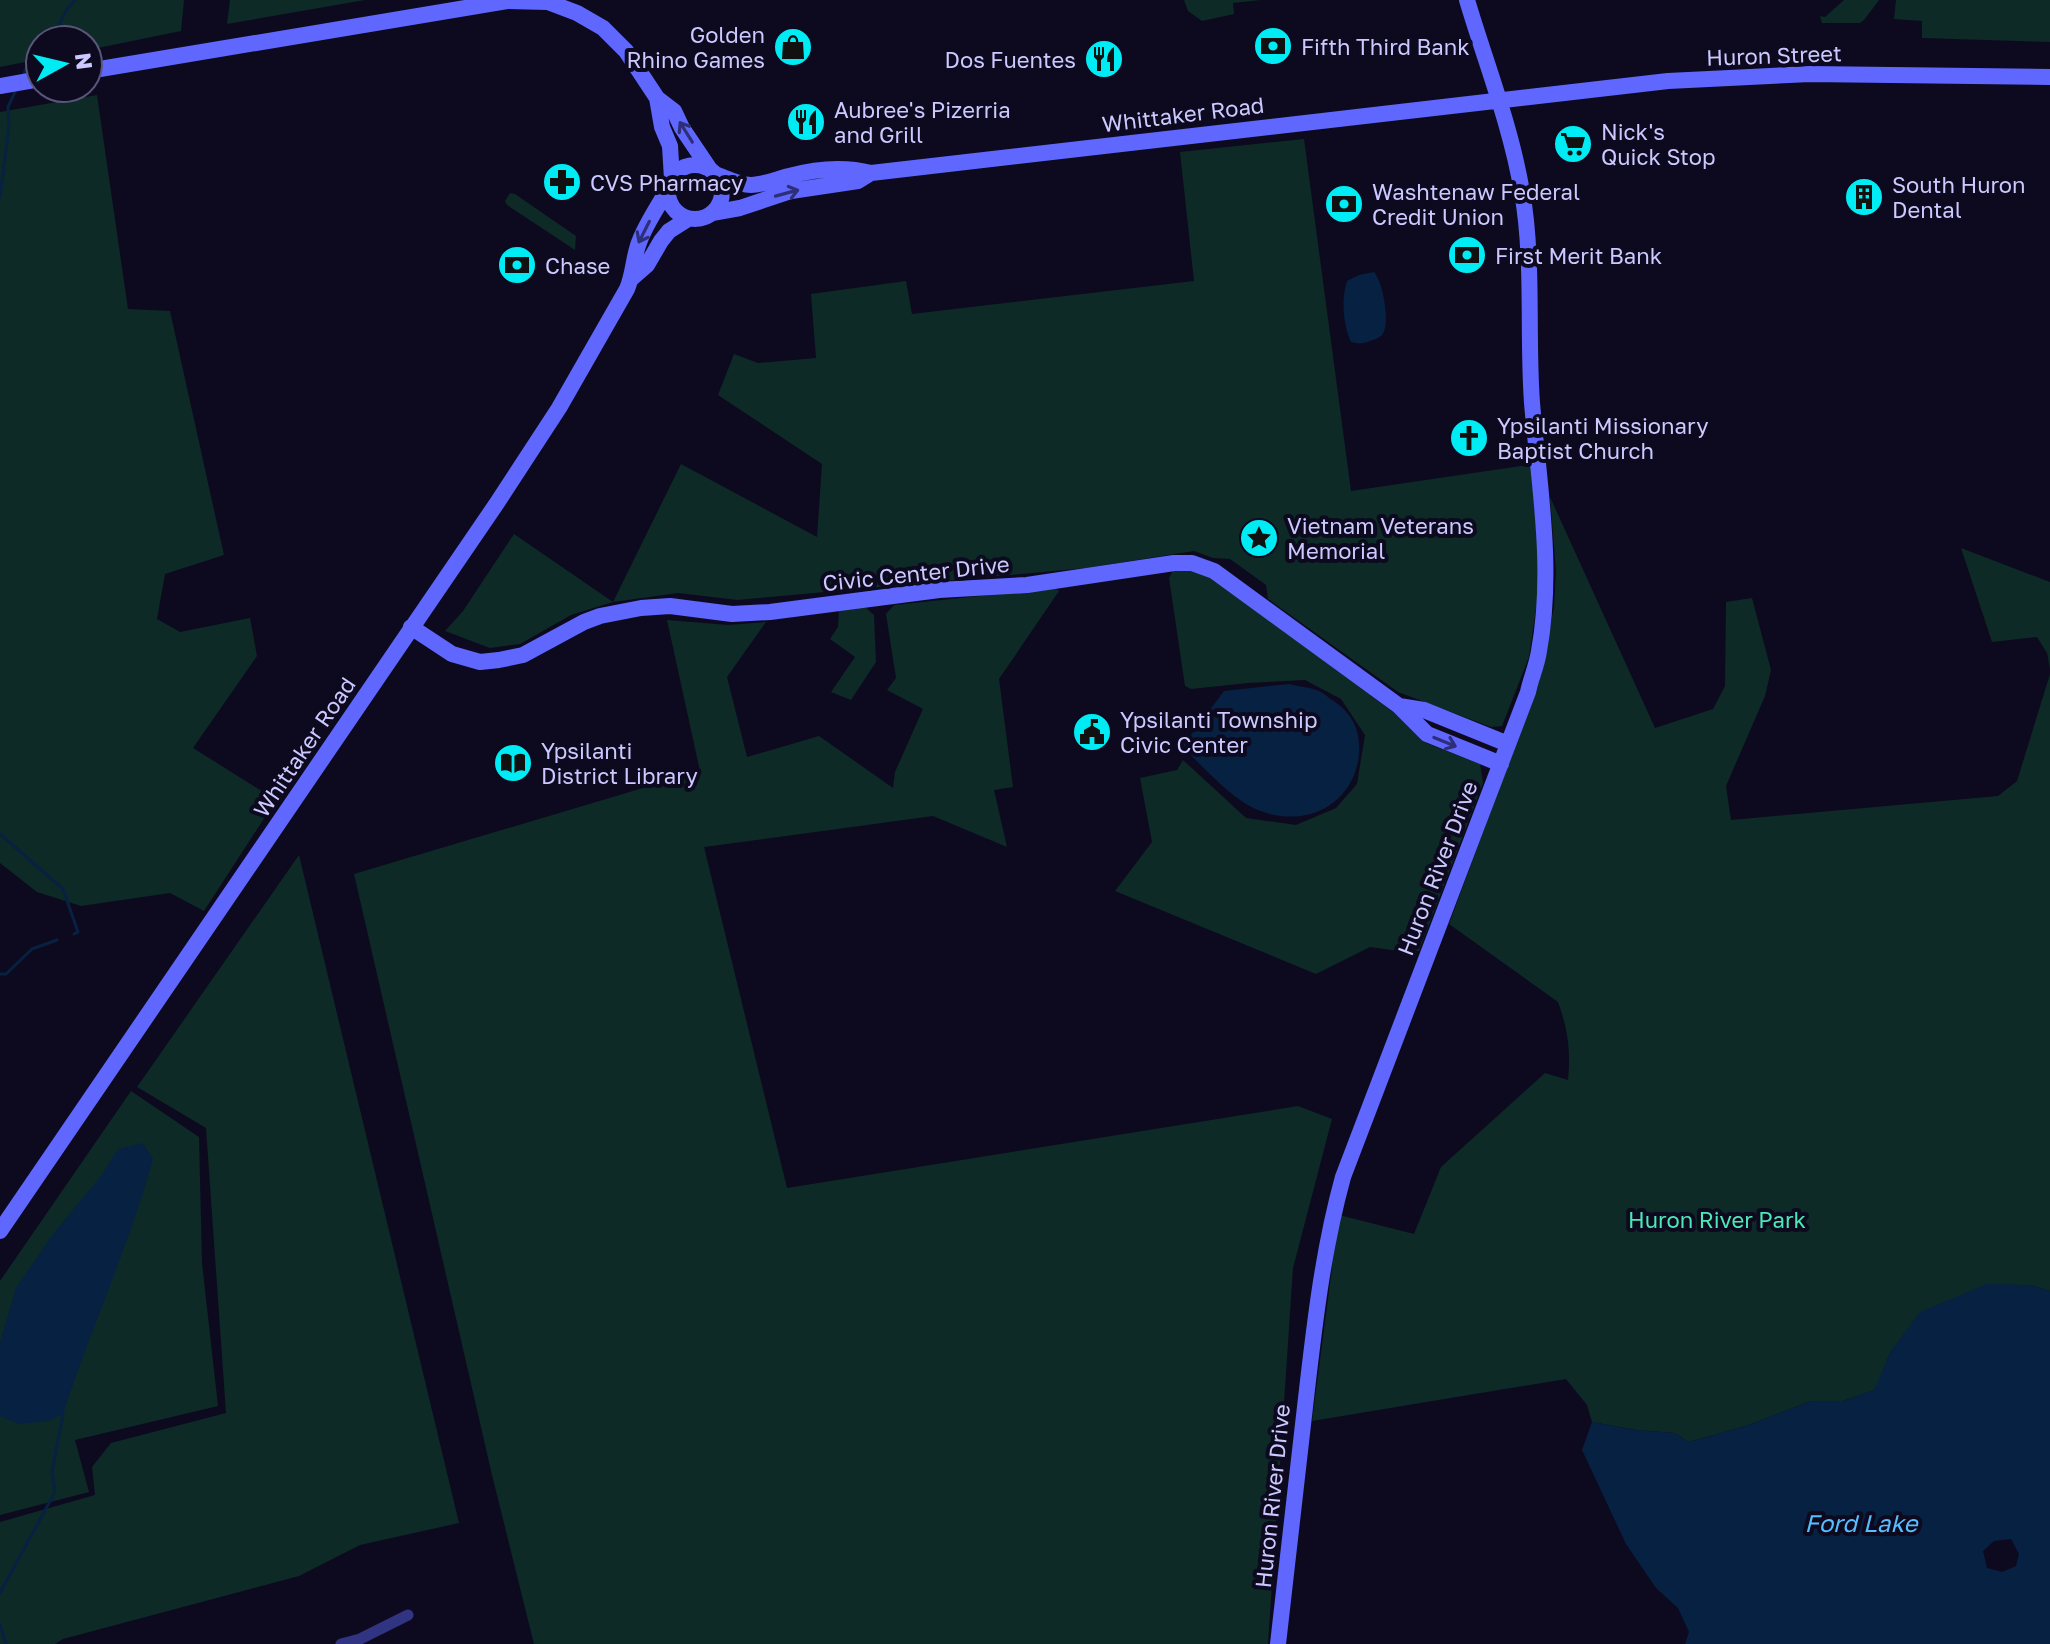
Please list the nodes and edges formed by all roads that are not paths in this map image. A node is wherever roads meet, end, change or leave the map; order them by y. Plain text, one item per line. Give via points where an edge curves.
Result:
1 (1467, 0) edge
2 (582, 7) edge
3 (104, 68) edge
4 (2050, 77) edge
5 (24, 82) edge
6 (0, 86) edge
7 (657, 98) junction
8 (1500, 100) junction
9 (713, 172) junction
10 (871, 173) junction
11 (670, 184) junction
12 (712, 213) junction
13 (688, 219) junction
14 (631, 279) junction
15 (411, 627) junction
16 (1399, 706) junction
17 (1508, 744) junction
18 (1501, 764) junction
19 (0, 1231) edge
20 (408, 1615) dead end
21 (341, 1644) edge
22 (1278, 1644) edge

1 - 8 main road, Huron River Drive
2 - 3 main road via 507,1
2 - 7 main road via 626,51
4 - 8 main road, Huron Street via 1739,76
5 - 6 main road
9 -> 7 main road via 674,111
7 - 11 main road via 670,146
8 - 10 main road, Whittaker Road
8 - 17 main road, Huron River Drive via 1526,228 1546,574 1539,654
9 - 10 main road, Whittaker Road via 755,185 823,170
9 - 11 main road via 690,165
9 - 12 main road via 721,201
12 -> 10 main road, Whittaker Road via 791,191 858,181
11 - 13 main road via 670,203
11 -> 14 main road, Whittaker Road via 640,237
12 - 13 main road
13 - 14 main road, Whittaker Road via 669,231
14 - 15 main road, Whittaker Road via 559,408
15 - 16 main road, Civic Center Drive via 452,654 480,662 523,655 584,622 641,608 770,612 1192,563 1214,571
15 - 19 main road, Whittaker Road
16 - 17 main road, Civic Center Drive via 1424,710
16 -> 18 main road, Civic Center Drive via 1427,734
17 - 18 main road, Huron River Drive
18 - 22 main road, Huron River Drive via 1343,1177 1331,1222
20 - 21 street

